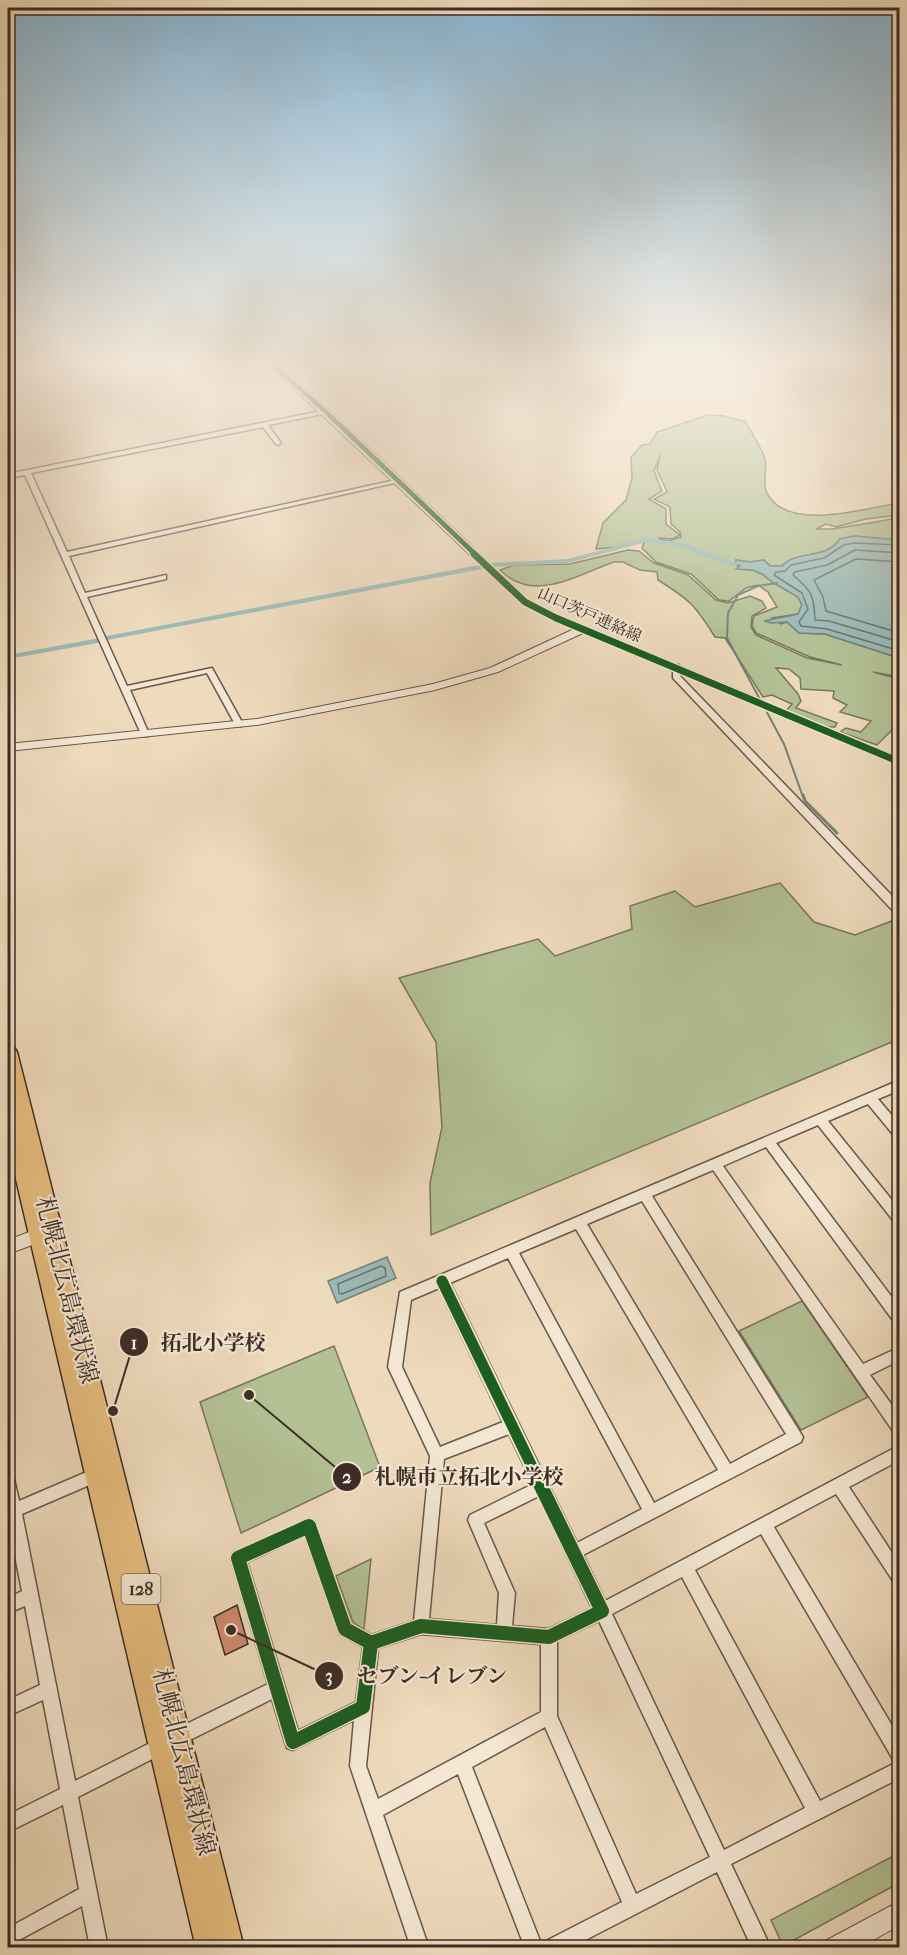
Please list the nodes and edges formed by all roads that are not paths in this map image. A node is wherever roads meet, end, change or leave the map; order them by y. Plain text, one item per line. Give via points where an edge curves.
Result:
1 (120, 453) edge
2 (370, 453) edge
3 (27, 472) junction
4 (8, 476) edge
5 (400, 481) junction
6 (64, 555) junction
7 (163, 577) dead end
8 (83, 596) junction
9 (583, 629) junction
10 (676, 668) junction
11 (125, 689) junction
12 (239, 724) junction
13 (145, 734) junction
14 (8, 748) edge
15 (900, 762) edge
16 (900, 911) edge
17 (8, 1052) edge
18 (11, 1081) edge
19 (900, 1085) edge
20 (870, 1098) junction
21 (8, 1109) edge
22 (820, 1119) junction
23 (900, 1134) edge
24 (768, 1141) junction
25 (715, 1164) junction
26 (644, 1194) junction
27 (900, 1220) edge
28 (579, 1222) junction
29 (45, 1233) junction
30 (8, 1247) edge
31 (511, 1251) junction
32 (442, 1281) junction
33 (900, 1320) edge
34 (900, 1353) edge
35 (860, 1373) junction
36 (512, 1426) junction
37 (900, 1430) edge
38 (900, 1452) edge
39 (437, 1455) junction
40 (727, 1472) junction
41 (96, 1475) junction
42 (8, 1479) edge
43 (839, 1485) junction
44 (542, 1487) junction
45 (651, 1511) junction
46 (10, 1512) edge
47 (764, 1525) junction
48 (574, 1552) junction
49 (685, 1567) junction
50 (900, 1579) edge
51 (30, 1596) junction
52 (8, 1606) edge
53 (602, 1611) junction
54 (421, 1626) junction
55 (504, 1633) junction
56 (549, 1637) junction
57 (371, 1643) junction
58 (277, 1688) junction
59 (48, 1690) junction
60 (363, 1707) junction
61 (8, 1708) edge
62 (549, 1716) junction
63 (169, 1741) junction
64 (900, 1755) edge
65 (462, 1763) junction
66 (900, 1769) edge
67 (69, 1793) junction
68 (373, 1811) junction
69 (816, 1811) junction
70 (8, 1824) edge
71 (720, 1860) junction
72 (89, 1893) junction
73 (633, 1905) junction
74 (900, 1912) edge
75 (8, 1937) edge
76 (99, 1947) edge
77 (210, 1947) edge
78 (230, 1947) edge
79 (420, 1947) edge
80 (534, 1947) edge
81 (550, 1947) edge
82 (762, 1947) edge
83 (835, 1947) edge

1 - 3 street
2 - 5 street, 山口茨戸連絡線
3 - 4 street
3 - 6 street
5 - 6 street
5 - 9 street, 山口茨戸連絡線 via 518,596
6 - 8 street
7 - 8 street
8 - 11 street
9 - 10 street, 山口茨戸連絡線
9 - 12 street via 468,678
10 - 15 street, 山口茨戸連絡線
10 - 16 street via 676,676
11 - 12 street via 209,670
11 - 13 street
12 - 13 street
13 - 14 street
17 - 18 main road, 札幌北広島環状線 / 128
18 - 29 main road, 札幌北広島環状線 / 128
19 - 20 street
20 - 22 street
20 - 23 street
21 - 29 main road, 札幌北広島環状線 / 128
22 - 24 street
22 - 27 street
24 - 25 street
24 - 33 street
25 - 26 street
25 - 35 street
26 - 28 street
26 - 40 street via 796,1437
28 - 31 street
28 - 40 street
29 - 30 street
29 - 41 main road, 札幌北広島環状線 / 128
29 - 63 main road, 札幌北広島環状線 / 128
31 - 32 street
31 - 45 street
32 - 36 street
32 - 39 street via 405,1296 395,1367
34 - 35 street
35 - 37 street
36 - 39 street
36 - 44 street
38 - 43 street
39 - 54 street
40 - 45 street
41 - 46 street
41 - 63 main road, 札幌北広島環状線 / 128
42 - 46 street
43 - 47 street
43 - 50 street
44 - 48 street
44 - 55 street via 475,1520 507,1593
45 - 48 street
46 - 51 street
47 - 49 street
47 - 64 street
48 - 53 street
49 - 53 street
49 - 69 street
51 - 52 street
51 - 59 street
53 - 56 street
53 - 71 street
54 - 55 street
54 - 57 street
55 - 56 street
56 - 62 street
57 - 58 street via 345,1629 309,1526 238,1558
57 - 60 street
58 - 60 street via 292,1742
58 - 63 street
59 - 61 street
59 - 67 street
60 - 68 street via 358,1766
62 - 65 street
62 - 73 street
63 - 67 street
63 - 77 main road, 札幌北広島環状線 / 128
63 - 78 main road, 札幌北広島環状線 / 128
65 - 68 street
65 - 80 street
66 - 69 street
67 - 70 street
67 - 72 street
68 - 79 street
69 - 71 street
71 - 73 street
71 - 82 street
72 - 75 street
72 - 76 street
73 - 81 street
74 - 83 street

